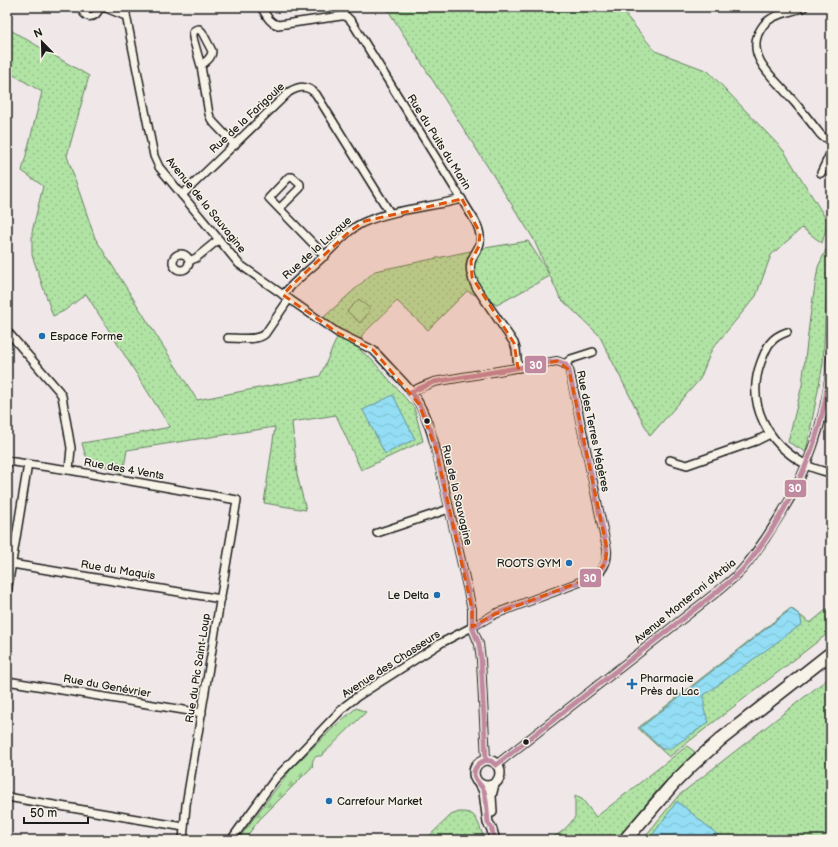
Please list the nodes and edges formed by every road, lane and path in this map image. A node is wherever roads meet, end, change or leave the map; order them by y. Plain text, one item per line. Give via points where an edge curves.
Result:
1 (82, 7) edge
2 (261, 7) edge
3 (340, 7) edge
4 (804, 7) edge
5 (99, 8) edge
6 (126, 11) edge
7 (341, 16) junction
8 (201, 66) dead end
9 (831, 139) edge
10 (234, 145) junction
11 (831, 152) edge
12 (821, 173) dead end
13 (182, 195) junction
14 (462, 199) junction
15 (280, 208) junction
16 (390, 214) junction
17 (218, 240) junction
18 (325, 256) junction
19 (189, 261) dead end
20 (286, 297) junction
21 (7, 331) edge
22 (787, 332) dead end
23 (228, 338) dead end
24 (593, 352) dead end
25 (831, 357) edge
26 (566, 364) junction
27 (518, 368) junction
28 (412, 392) junction
29 (770, 434) junction
30 (670, 460) dead end
31 (7, 461) edge
32 (28, 464) junction
33 (806, 465) junction
34 (69, 470) junction
35 (831, 474) edge
36 (237, 500) joint
37 (449, 509) junction
38 (377, 533) dead end
39 (12, 564) junction
40 (605, 564) joint
41 (7, 593) edge
42 (221, 598) junction
43 (472, 627) junction
44 (831, 653) edge
45 (7, 680) edge
46 (202, 713) junction
47 (486, 760) junction
48 (496, 765) junction
49 (494, 784) junction
50 (481, 785) junction
51 (7, 797) edge
52 (643, 818) junction
53 (184, 827) junction
54 (491, 827) junction
55 (183, 840) edge
56 (231, 840) edge
57 (495, 840) edge
58 (626, 840) edge
59 (629, 840) edge

1 - 5 street via 84,14 89,16 95,15
2 - 7 street via 271,21 278,25
3 - 7 street
4 - 9 street via 774,17 762,27 756,43 758,58 820,134
5 - 6 street via 123,15
6 - 13 street, Avenue de la Sauvagine via 154,156 159,167
7 - 14 street, Rue du Puits du Marin via 346,16 352,22
8 - 10 street via 211,119
10 - 13 street, Rue de la Farigoule
10 - 16 street, Rue de la Farigoule via 289,92 296,88 312,89
11 - 12 street
13 - 17 street, Avenue de la Sauvagine
14 - 16 street, Rue de la Lucque
14 - 27 street, Rue du Puits du Marin via 480,233 480,243 471,261 470,271 476,286 514,343
15 - 15 street via 269,198 289,177 292,177 300,184 300,188
15 - 18 street
16 - 18 street, Rue de la Lucque via 357,226
17 - 19 street
17 - 20 street, Avenue de la Sauvagine via 239,264
18 - 20 street, Rue de la Lucque via 290,286
20 - 23 street, Rue de la Lucque via 261,337
20 - 28 street, Rue de la Sauvagine via 338,333 373,350
21 - 34 street via 62,396 71,448
22 - 29 street via 772,339 758,368 756,397 761,416
24 - 26 street via 571,359
25 - 33 street, Avenue Monteroni d'Arbia via 822,419
26 - 27 street, Rue des Terres Mégères via 557,361
26 - 40 street, Rue des Terres Mégères via 571,377 606,549
27 - 28 street, Rue des Terres Mégères via 434,382
28 - 37 street, Rue de la Sauvagine via 431,430
29 - 30 street via 687,465
29 - 33 street via 784,450
31 - 32 street, Rue des 4 Vents
32 - 34 street, Rue des 4 Vents
32 - 39 street
33 - 35 street
33 - 48 street, Avenue Monteroni d'Arbia via 774,525 740,573
34 - 36 street, Rue des 4 Vents
36 - 42 street, Rue du Pic Saint-Loup
37 - 38 street
37 - 43 street, Rue de la Sauvagine via 472,609
39 - 41 street
39 - 42 street, Rue du Maquis
40 - 43 street, Avenue des Chasseurs via 600,573 593,577 495,614
42 - 46 street, Rue du Pic Saint-Loup
43 - 47 street, Rue de la Sauvagine via 479,644 481,660
43 - 56 street, Avenue des Chasseurs via 441,643 345,706 275,779
44 - 52 main road via 720,740 673,784
45 - 46 street, Rue du Genévrier
46 - 53 street, Rue du Pic Saint-Loup
47 - 48 street
47 - 50 street via 480,762 474,771 475,779
48 - 49 street via 500,773
49 - 50 street
49 - 54 street
50 - 54 street
51 - 53 street
52 - 58 main road
52 - 59 main road
53 - 55 street, Rue du Pic Saint-Loup
54 - 57 street

